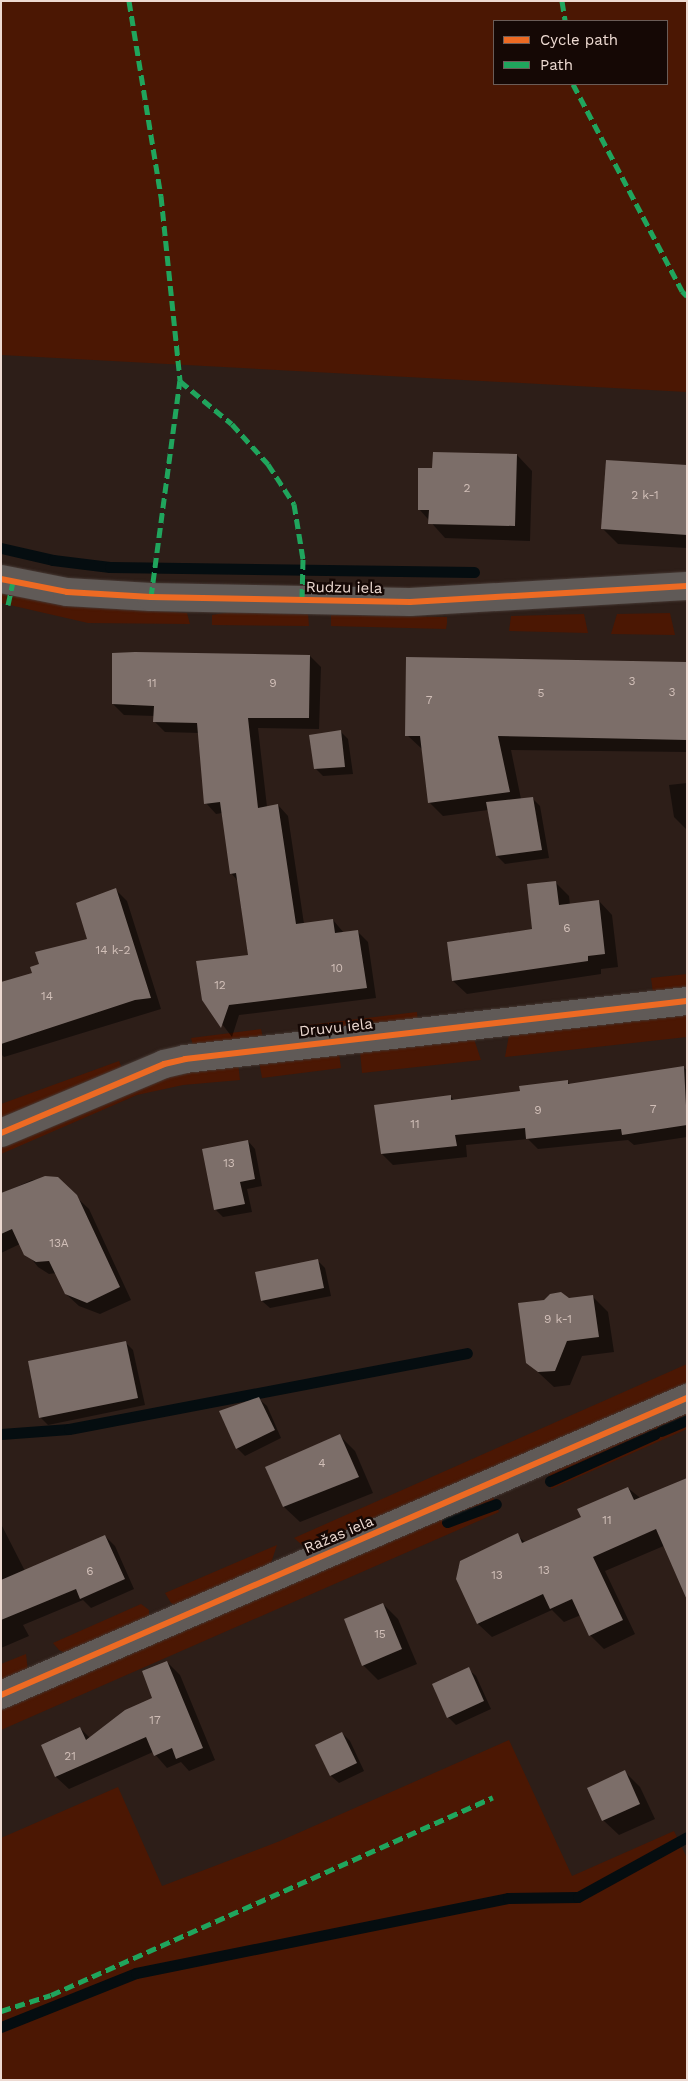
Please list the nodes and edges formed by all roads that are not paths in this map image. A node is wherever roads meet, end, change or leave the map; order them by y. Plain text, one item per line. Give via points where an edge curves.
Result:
1 (1, 579) edge
2 (687, 586) edge
3 (687, 1001) edge
4 (1, 1133) edge
5 (687, 1398) edge
6 (1, 1695) edge

1 - 2 street, Rudzu iela via 67,592 151,597 410,602
3 - 4 street, Druvu iela via 184,1059 164,1064
5 - 6 street, Ražas iela

